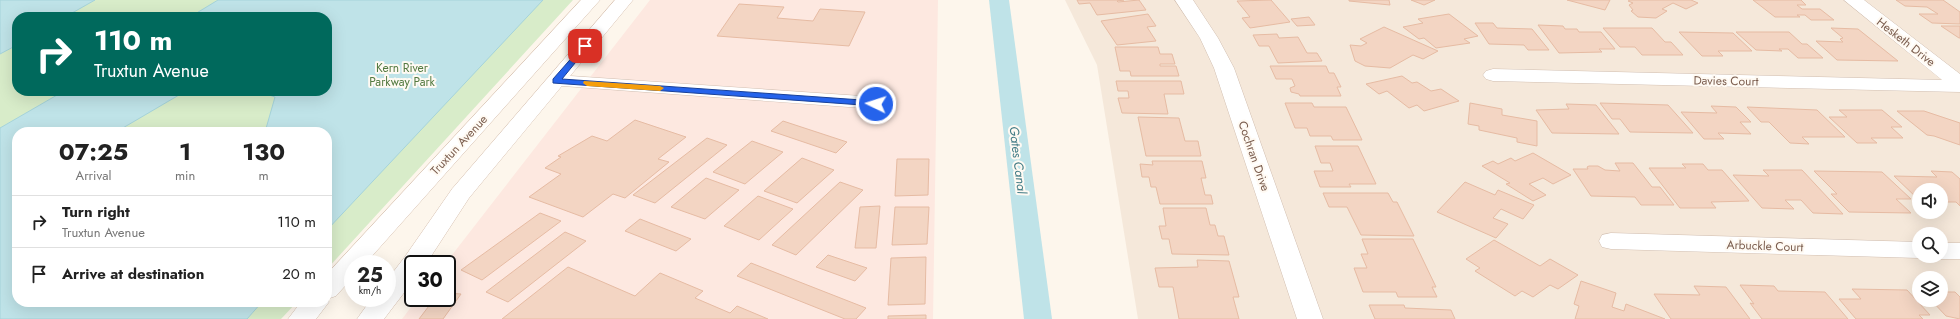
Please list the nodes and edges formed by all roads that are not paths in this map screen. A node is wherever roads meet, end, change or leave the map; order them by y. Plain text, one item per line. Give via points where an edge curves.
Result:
1 (591, 0) edge
2 (624, 0) edge
3 (1184, 0) edge
4 (1853, 0) edge
5 (1492, 75) dead end
6 (556, 81) junction
7 (1960, 85) edge
8 (876, 104) dead end
9 (458, 146) junction
10 (1612, 241) dead end
11 (1912, 250) edge
12 (1948, 251) edge
13 (1960, 252) edge
14 (419, 255) edge
15 (404, 276) edge
16 (332, 285) edge
17 (312, 307) edge
18 (301, 319) edge
19 (370, 319) edge
20 (1310, 319) edge

1 - 6 street via 551,65 550,73
1 - 9 street, Truxtun Avenue
2 - 6 street
3 - 20 street, Cochran Drive via 1209,38 1224,68
4 - 7 street, Hesketh Drive
5 - 7 street, Davies Court
6 - 8 street
6 - 9 street via 522,97
6 - 14 street via 460,194
9 - 16 street, Truxtun Avenue
10 - 11 street, Arbuckle Court
12 - 13 street
15 - 19 street
17 - 18 street

